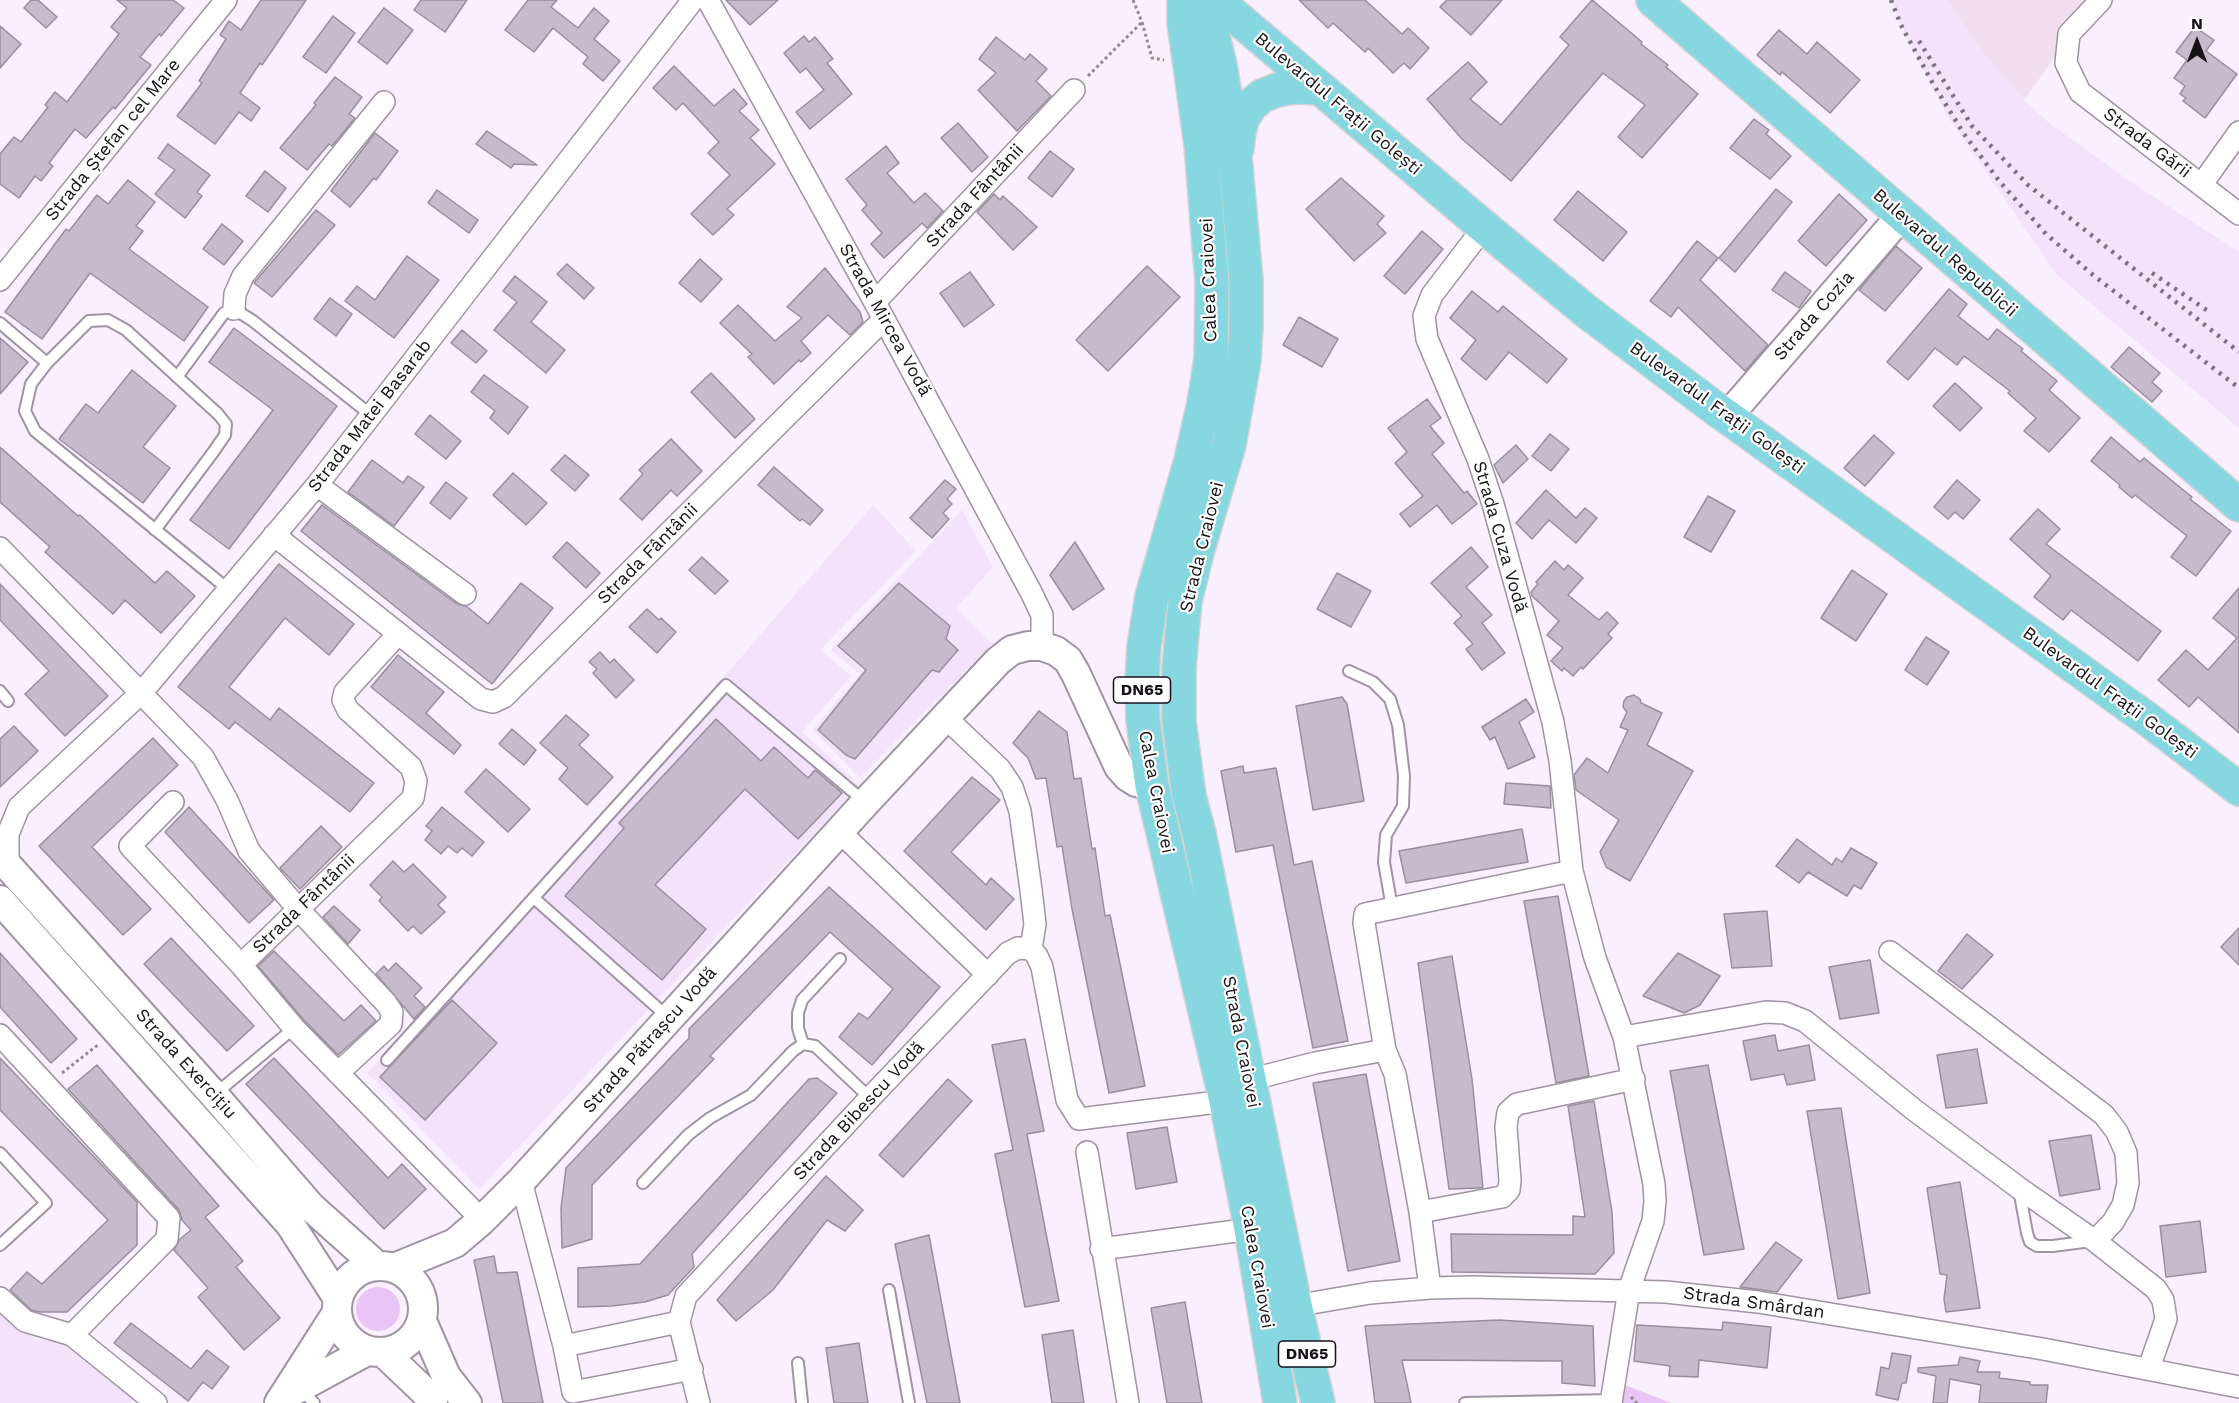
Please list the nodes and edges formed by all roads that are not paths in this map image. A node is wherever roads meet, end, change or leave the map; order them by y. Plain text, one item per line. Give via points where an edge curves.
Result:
1 (226, 0) edge
2 (693, 0) edge
3 (708, 0) edge
4 (1216, 0) edge
5 (1653, 0) edge
6 (2101, 0) edge
7 (1185, 6) edge
8 (1319, 88) junction
9 (1074, 90) road end
10 (384, 102) dead end
11 (2239, 132) edge
12 (1236, 166) junction
13 (2202, 184) junction
14 (2239, 214) edge
15 (1901, 216) junction
16 (1484, 227) junction
17 (0, 280) edge
18 (234, 309) junction
19 (880, 310) junction
20 (0, 323) edge
21 (46, 363) junction
22 (177, 377) junction
23 (371, 415) junction
24 (1727, 417) junction
25 (317, 485) junction
26 (2239, 505) edge
27 (155, 530) junction
28 (274, 535) junction
29 (0, 548) edge
30 (230, 590) junction
31 (465, 594) dead end
32 (398, 634) junction
33 (1042, 646) junction
34 (1349, 671) dead end
35 (0, 691) edge
36 (142, 692) junction
37 (8, 701) dead end
38 (945, 717) junction
39 (1152, 786) junction
40 (2239, 789) edge
41 (174, 802) dead end
42 (866, 802) junction
43 (10, 810) edge
44 (839, 831) junction
45 (4, 861) edge
46 (1572, 871) junction
47 (535, 899) junction
48 (0, 900) edge
49 (1392, 908) junction
50 (299, 910) junction
51 (1031, 949) junction
52 (1890, 952) dead end
53 (840, 959) dead end
54 (241, 965) junction
55 (988, 975) junction
56 (669, 1018) junction
57 (294, 1028) junction
58 (0, 1035) edge
59 (1624, 1037) junction
60 (803, 1044) junction
61 (1385, 1050) junction
62 (387, 1060) dead end
63 (338, 1073) junction
64 (1634, 1079) junction
65 (1237, 1091) junction
66 (214, 1095) junction
67 (870, 1098) junction
68 (1087, 1152) dead end
69 (0, 1153) edge
70 (521, 1182) junction
71 (643, 1183) dead end
72 (2019, 1188) junction
73 (1420, 1212) junction
74 (482, 1220) junction
75 (1251, 1229) junction
76 (2095, 1241) junction
77 (455, 1243) junction
78 (0, 1245) edge
79 (1101, 1249) junction
80 (386, 1267) junction
81 (1430, 1288) junction
82 (889, 1290) dead end
83 (1629, 1290) junction
84 (0, 1298) edge
85 (337, 1306) junction
86 (422, 1309) junction
87 (1280, 1309) junction
88 (680, 1322) junction
89 (72, 1335) junction
90 (564, 1346) junction
91 (376, 1352) junction
92 (798, 1363) dead end
93 (2149, 1368) junction
94 (692, 1369) junction
95 (2239, 1387) edge
96 (294, 1398) edge
97 (426, 1400) edge
98 (1611, 1401) edge
99 (156, 1403) edge
100 (467, 1403) edge
101 (699, 1403) edge
102 (802, 1403) edge
103 (909, 1403) edge
104 (1128, 1403) edge
105 (1280, 1403) edge
106 (1318, 1403) edge
107 (1465, 1403) edge

1 - 17 street, Strada Ștefan cel Mare
2 - 23 street, Strada Matei Basarab
3 - 19 street, Strada Mircea Vodă
4 - 8 main road, Bulevardul Frații Golești
5 - 15 main road, Bulevardul Republicii
6 - 13 street, Strada Gării via 2069,34 2066,63 2080,92
7 - 12 main road, Strada Craiovei / DN65 via 1214,40
7 - 39 main road, Calea Craiovei / DN65 via 1212,283 1211,358 1194,449 1152,596 1144,646 1143,721
8 - 12 main road via 1277,90 1251,105 1239,131
8 - 16 main road, Bulevardul Frații Golești
9 - 19 street, Strada Fântânii
10 - 18 street via 243,276
11 - 13 street
12 - 65 main road, Strada Craiovei / DN65 via 1246,281 1245,361 1229,445 1185,602 1179,721
13 - 14 street, Strada Gării
15 - 24 street, Strada Cozia
15 - 26 main road, Bulevardul Republicii
16 - 24 main road, Bulevardul Frații Golești via 1586,311
16 - 46 street, Strada Cuza Vodă via 1432,295 1424,316 1427,339 1493,504 1553,722
18 - 22 lane via 224,313
18 - 23 lane
19 - 32 street, Strada Fântânii via 504,697 493,702 481,699
19 - 33 street, Strada Mircea Vodă via 1032,594 1042,615
20 - 21 lane
21 - 22 lane via 89,321 108,320 126,330
21 - 27 lane via 31,384 25,411 35,431
22 - 27 lane via 218,414 226,424 225,435
23 - 25 street, Strada Matei Basarab
24 - 40 main road, Bulevardul Frații Golești
25 - 28 street, Strada Matei Basarab
25 - 31 street
27 - 30 lane
28 - 30 street, Strada Matei Basarab
28 - 32 street, Strada Fântânii
29 - 36 street
30 - 36 street, Strada Matei Basarab
32 - 50 street, Strada Fântânii via 345,692 343,700 348,710 411,767 416,781 413,798
33 - 38 street, Strada Pătrașcu Vodă via 1012,650
33 - 39 street via 1068,660 1119,767 1128,777
34 - 49 lane via 1372,682 1390,699 1398,725 1403,806 1386,835 1384,862
35 - 37 lane
36 - 43 street, Strada Matei Basarab
36 - 50 street via 203,757 249,851
38 - 42 street, Strada Pătrașcu Vodă
38 - 51 street via 1000,769 1012,787 1020,811 1035,924
39 - 65 main road, Calea Craiovei / DN65
41 - 54 street via 130,846
42 - 44 street, Strada Pătrașcu Vodă
42 - 47 lane via 726,685
43 - 45 street
44 - 55 street
44 - 56 street, Strada Pătrașcu Vodă
45 - 66 street, Strada Exercițiu
46 - 49 street
46 - 59 street, Strada Cuza Vodă via 1595,958
47 - 56 lane
47 - 62 lane
48 - 85 street, Strada Exercițiu via 290,1224
49 - 61 street via 1365,914 1364,923
50 - 54 street, Strada Fântânii
50 - 63 street via 392,1012 391,1024
51 - 55 street, Strada Bibescu Vodă via 1018,948 1008,953
51 - 65 street via 1042,967 1067,1100 1079,1119
52 - 76 street via 2104,1115 2117,1132 2126,1153 2128,1183 2114,1222
53 - 60 lane via 802,1000 798,1028
54 - 57 street, Strada Fântânii
55 - 67 street, Strada Bibescu Vodă
56 - 70 street, Strada Pătrașcu Vodă
57 - 63 street, Strada Fântânii
57 - 66 lane
58 - 89 street via 169,1218 167,1239
59 - 64 street, Strada Cuza Vodă
59 - 72 street via 1766,1012 1785,1013 1805,1021
60 - 67 lane via 815,1046
60 - 71 lane via 751,1095 688,1135
61 - 65 street via 1315,1063
61 - 73 street via 1395,1074
63 - 74 street, Strada Fântânii
64 - 73 street via 1517,1104 1508,1112 1506,1127 1509,1190 1502,1197
64 - 83 street, Strada Cuza Vodă via 1655,1201 1653,1221
65 - 75 main road, Calea Craiovei / DN65
65 - 87 main road, Strada Craiovei / DN65
66 - 80 street, Strada Exercițiu via 311,1208
67 - 88 street, Strada Bibescu Vodă via 686,1296
68 - 79 street
69 - 78 lane via 46,1203
70 - 74 street, Strada Pătrașcu Vodă
70 - 90 street
72 - 76 street
72 - 76 lane via 2031,1242 2053,1246
73 - 81 street
74 - 77 street, Strada Pătrașcu Vodă
75 - 79 street
75 - 87 main road, Calea Craiovei / DN65
76 - 93 street via 2156,1289 2163,1300 2166,1319
77 - 80 street
77 - 86 street
79 - 104 street
80 - 85 street via 364,1268 352,1275 343,1285
80 - 86 street via 406,1275 416,1285
81 - 83 street, Strada Smârdan
81 - 87 street, Strada Smârdan via 1370,1293
82 - 103 lane
83 - 93 street, Strada Smârdan via 1758,1302
83 - 98 street, Strada Cuza Vodă
84 - 89 street via 25,1321
85 - 91 street via 339,1327 346,1337 356,1346
85 - 96 street
86 - 91 street via 416,1333 408,1342 397,1349
86 - 100 street via 446,1376
87 - 105 main road, Calea Craiovei / DN65
87 - 106 main road, Calea Craiovei / DN65
88 - 90 street
88 - 94 street
89 - 99 street
90 - 94 street via 573,1392
91 - 96 street
91 - 97 street
92 - 102 lane
93 - 95 street, Strada Smârdan
94 - 101 street
98 - 107 lane

